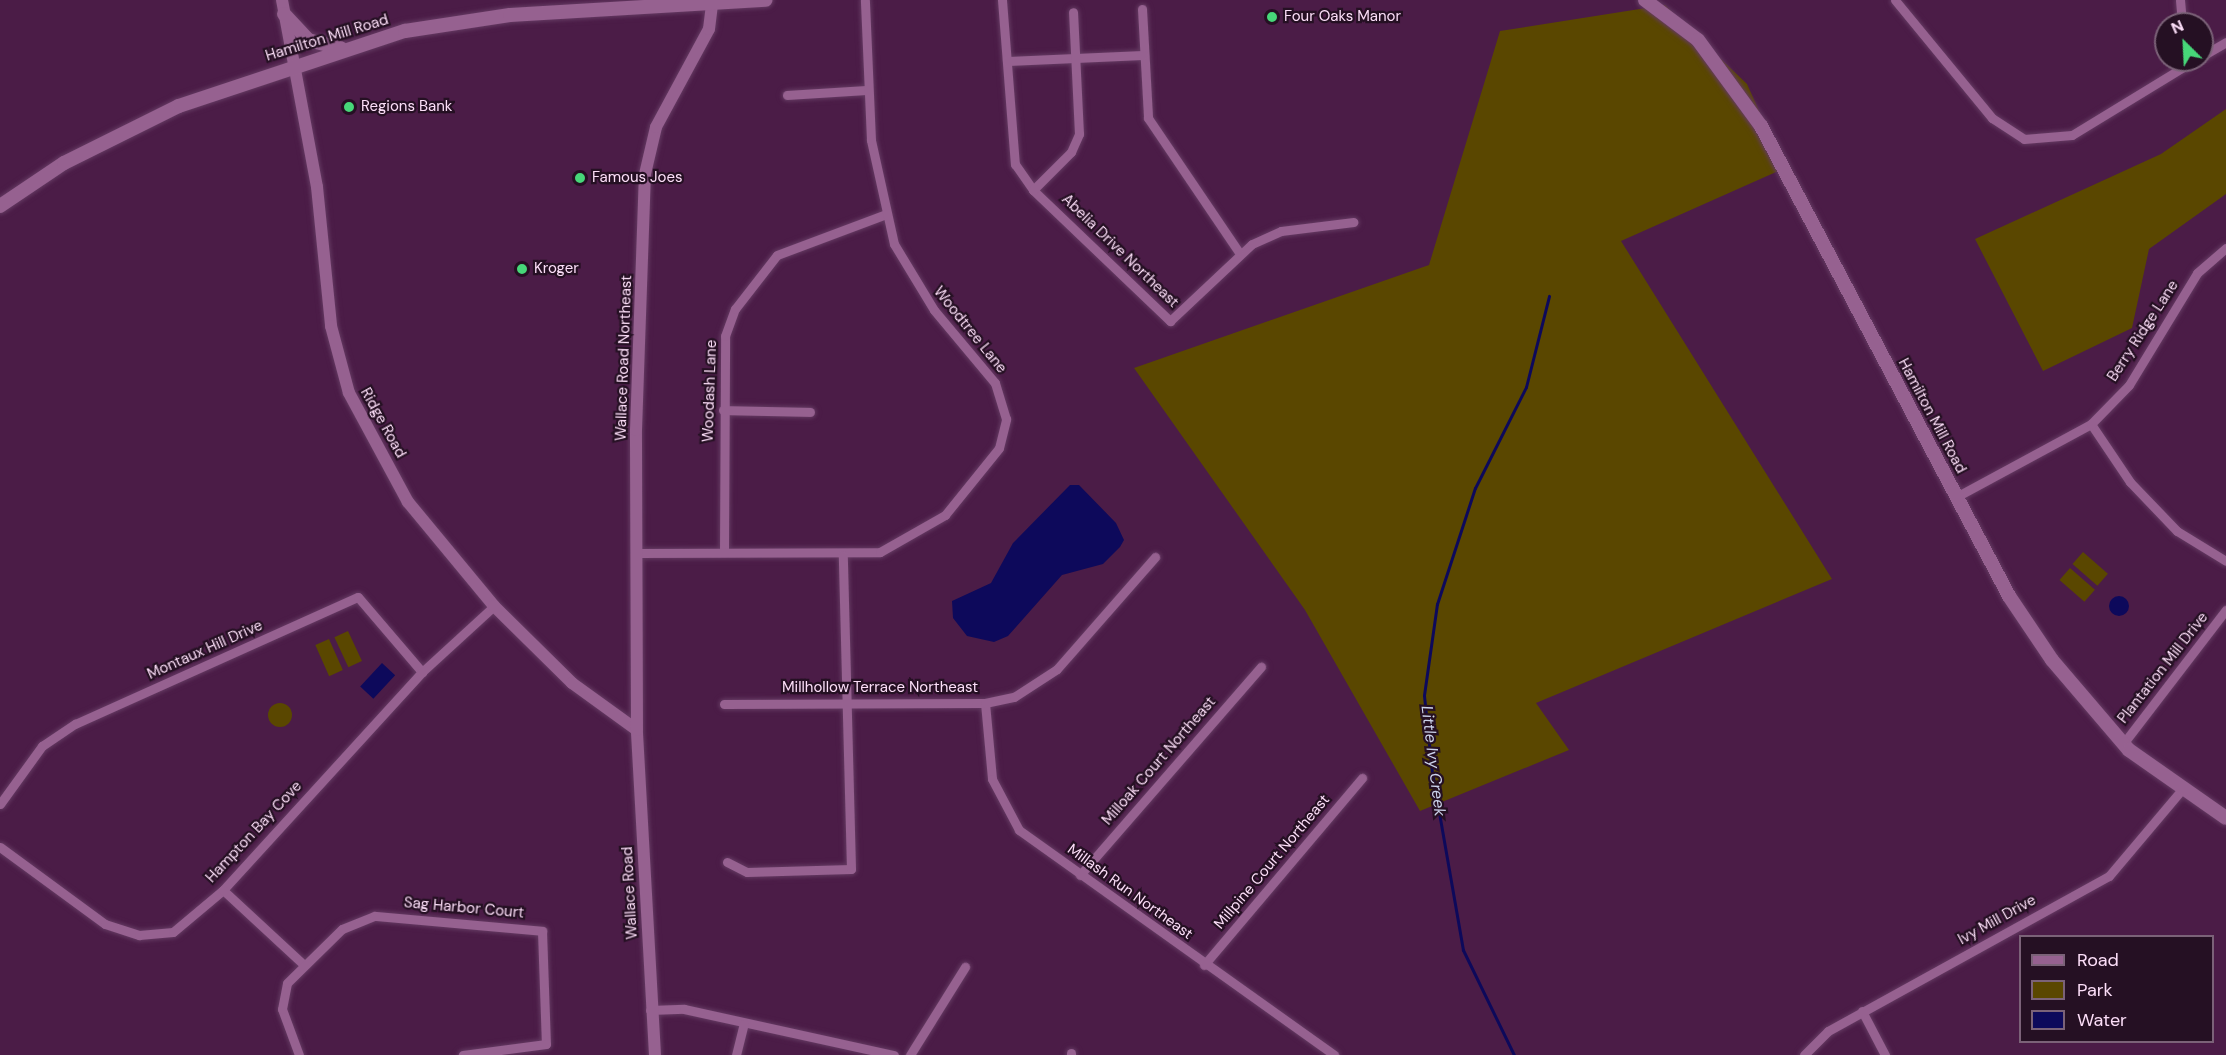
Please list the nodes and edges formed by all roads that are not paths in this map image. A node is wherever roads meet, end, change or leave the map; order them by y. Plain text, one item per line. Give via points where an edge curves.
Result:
1 (766, 0) edge
2 (865, 0) edge
3 (1002, 0) edge
4 (1645, 0) edge
5 (1895, 0) edge
6 (712, 3) junction
7 (283, 7) edge
8 (1142, 9) dead end
9 (1074, 12) dead end
10 (343, 48) junction
11 (1144, 55) junction
12 (1077, 58) junction
13 (1007, 62) junction
14 (291, 65) junction
15 (2175, 72) edge
16 (866, 90) junction
17 (787, 94) dead end
18 (1033, 190) junction
19 (0, 206) edge
20 (886, 214) junction
21 (1353, 222) dead end
22 (2226, 248) edge
23 (1238, 251) junction
24 (723, 410) junction
25 (810, 412) dead end
26 (2091, 424) junction
27 (1956, 497) junction
28 (724, 552) junction
29 (637, 553) junction
30 (843, 555) junction
31 (1155, 557) dead end
32 (2226, 561) edge
33 (494, 606) junction
34 (2226, 610) edge
35 (1261, 667) dead end
36 (422, 672) junction
37 (847, 702) junction
38 (985, 703) junction
39 (724, 704) dead end
40 (637, 730) junction
41 (2123, 744) junction
42 (1362, 778) dead end
43 (2184, 786) junction
44 (0, 804) edge
45 (2226, 818) edge
46 (0, 847) edge
47 (727, 862) dead end
48 (1080, 875) junction
49 (223, 890) junction
50 (303, 964) junction
51 (1204, 965) junction
52 (965, 967) dead end
53 (650, 1010) junction
54 (1862, 1011) junction
55 (744, 1024) junction
56 (299, 1055) edge
57 (463, 1055) edge
58 (655, 1055) edge
59 (736, 1055) edge
60 (894, 1055) edge
61 (910, 1055) edge
62 (1334, 1055) edge
63 (1804, 1055) edge
64 (1886, 1055) edge

1 - 6 main road, Hamilton Mill Road
2 - 16 street, Woodtree Lane
3 - 13 street, Abelia Drive Northeast
4 - 27 main road, Hamilton Mill Road via 1698,40 1761,126
5 - 15 street via 1992,118 2024,139 2073,135
6 - 10 main road, Hamilton Mill Road via 462,21
6 - 29 street, Wallace Road Northeast via 709,29 657,127 645,174
7 - 10 main road via 308,40
7 - 14 street, Ridge Road
8 - 11 street
9 - 12 street
10 - 14 main road, Hamilton Mill Road
11 - 12 street
11 - 23 street via 1154,131
12 - 13 street
12 - 18 street via 1077,143
13 - 18 street, Abelia Drive Northeast via 1011,151
14 - 19 main road, Hamilton Mill Road via 124,132
14 - 33 street, Ridge Road via 317,187 331,326 349,393 408,502
16 - 17 street
16 - 20 street, Woodtree Lane
18 - 23 street, Abelia Drive Northeast via 1170,321
20 - 24 street, Woodash Lane via 792,247 765,266 735,309 725,336
20 - 30 street, Woodtree Lane via 894,244 920,290 995,382 1006,419 999,448 945,515 902,544
21 - 23 street, Abelia Drive Northeast via 1281,231
22 - 26 street, Berry Ridge Lane via 2198,273 2129,385
24 - 25 street
24 - 28 street, Woodash Lane
26 - 27 street, Berry Ridge Lane
26 - 32 street via 2130,482 2177,531
27 - 41 main road, Hamilton Mill Road via 2031,630
28 - 29 street, Woodtree Lane
28 - 30 street, Woodtree Lane
29 - 40 street, Wallace Road Northeast
30 - 37 street
31 - 38 street, Millhollow Terrace Northeast via 1037,687
33 - 36 street, Hampton Bay Cove
33 - 40 street, Ridge Road via 572,683
34 - 41 street, Plantation Mill Drive
35 - 48 street, Milloak Court Northeast
36 - 44 street, Montaux Hill Drive via 358,597 75,724 42,746
36 - 49 street, Hampton Bay Cove
37 - 38 street, Millhollow Terrace Northeast
37 - 39 street, Millhollow Terrace Northeast
37 - 47 street via 851,869 747,872
38 - 48 street, Millash Run Northeast via 986,751 1002,804 1019,830
40 - 53 street, Wallace Road
41 - 43 main road, Hamilton Mill Road
42 - 51 street, Millpine Court Northeast
43 - 45 main road, Hamilton Mill Road
43 - 54 street, Ivy Mill Drive via 2109,876
46 - 49 street, Hampton Bay Cove via 105,924 139,935 173,932
48 - 51 street, Millash Run Northeast
49 - 50 street
50 - 56 street, Sag Harbor Court via 287,983 282,1009
50 - 57 street, Sag Harbor Court via 342,929 375,916 542,931 546,1044
51 - 62 street, Millash Run Northeast
52 - 61 street
53 - 55 street via 684,1009
53 - 58 street, Wallace Road
54 - 63 street, Ivy Mill Drive via 1828,1031
54 - 64 street
55 - 59 street
55 - 60 street

